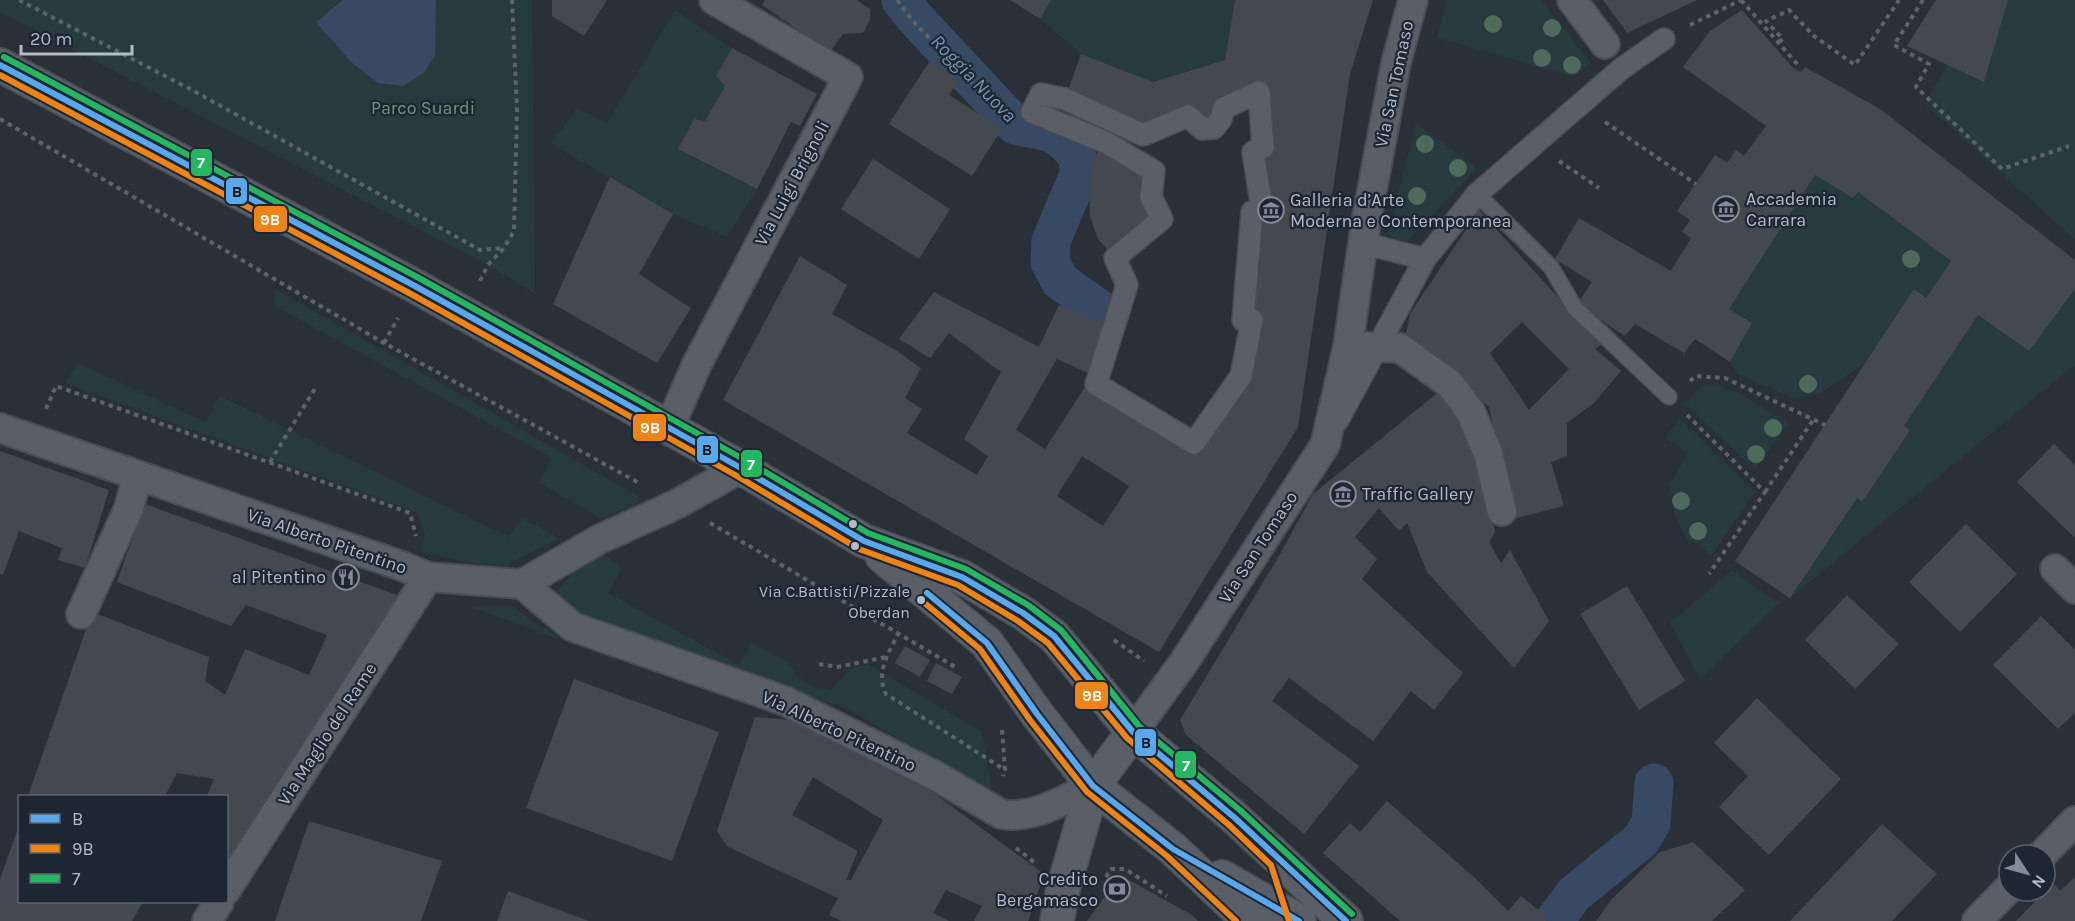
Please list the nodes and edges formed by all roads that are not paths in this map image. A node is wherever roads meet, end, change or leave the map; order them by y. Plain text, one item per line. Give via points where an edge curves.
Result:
1 (714, 0) edge
2 (1413, 0) edge
3 (1572, 0) edge
4 (1664, 39) road end
5 (1605, 44) joint
6 (0, 65) edge
7 (1621, 69) junction
8 (1042, 117) joint
9 (1478, 194) junction
10 (1363, 243) junction
11 (1425, 259) junction
12 (1348, 346) junction
13 (1376, 348) junction
14 (1669, 397) road end
15 (0, 428) edge
16 (669, 428) junction
17 (1325, 445) junction
18 (741, 468) junction
19 (137, 476) junction
20 (1502, 510) dead end
21 (864, 541) junction
22 (428, 577) junction
23 (522, 584) junction
24 (81, 614) dead end
25 (1133, 732) junction
26 (1093, 786) junction
27 (2075, 821) edge
28 (2054, 843) edge
29 (1173, 849) junction
30 (1279, 860) junction
31 (228, 887) edge
32 (1997, 900) edge
33 (218, 903) edge
34 (207, 921) edge
35 (1057, 921) edge
36 (1249, 921) edge
37 (1298, 921) edge
38 (1346, 921) edge
39 (1977, 921) edge

1 - 16 street, Via Luigi Brignoli via 848,77 697,364
2 - 10 street, Via San Tomaso via 1396,63
3 - 5 street
4 - 7 street
5 - 7 street
6 - 16 street via 415,286
7 - 9 street
8 - 8 street via 1032,112 1041,94 1065,99 1143,135 1188,116 1202,129 1214,128 1224,108 1259,92 1263,147 1253,152 1262,209 1252,212 1243,320 1252,320 1241,376 1194,443 1096,384 1126,285 1115,258 1162,219 1151,197 1154,171 1105,142
9 - 11 street
9 - 14 lane via 1551,267 1575,308
10 - 11 street
10 - 12 street, Via San Tomaso
11 - 13 street
12 - 13 street
12 - 17 street, Via San Tomaso
13 - 17 street
13 - 20 street via 1400,348 1450,384 1470,411 1488,453
15 - 19 street, Via Alberto Pitentino
16 - 18 street
17 - 25 street, Via San Tomaso via 1184,662
18 - 21 street
18 - 23 street via 677,504 600,539
19 - 22 street, Via Alberto Pitentino
19 - 24 street via 129,508
21 - 25 street via 962,577 1023,613 1054,636
21 - 26 street via 987,644
22 - 23 street, Via Alberto Pitentino
22 - 31 street, Via Maglio del Rame
23 - 26 street, Via Alberto Pitentino via 573,627 785,701 936,776 1001,814 1032,812
25 - 26 street
25 - 30 street
26 - 29 street
26 - 35 street
27 - 28 street
29 - 36 street
29 - 37 street
30 - 37 street
30 - 38 street
32 - 39 street
33 - 34 street

